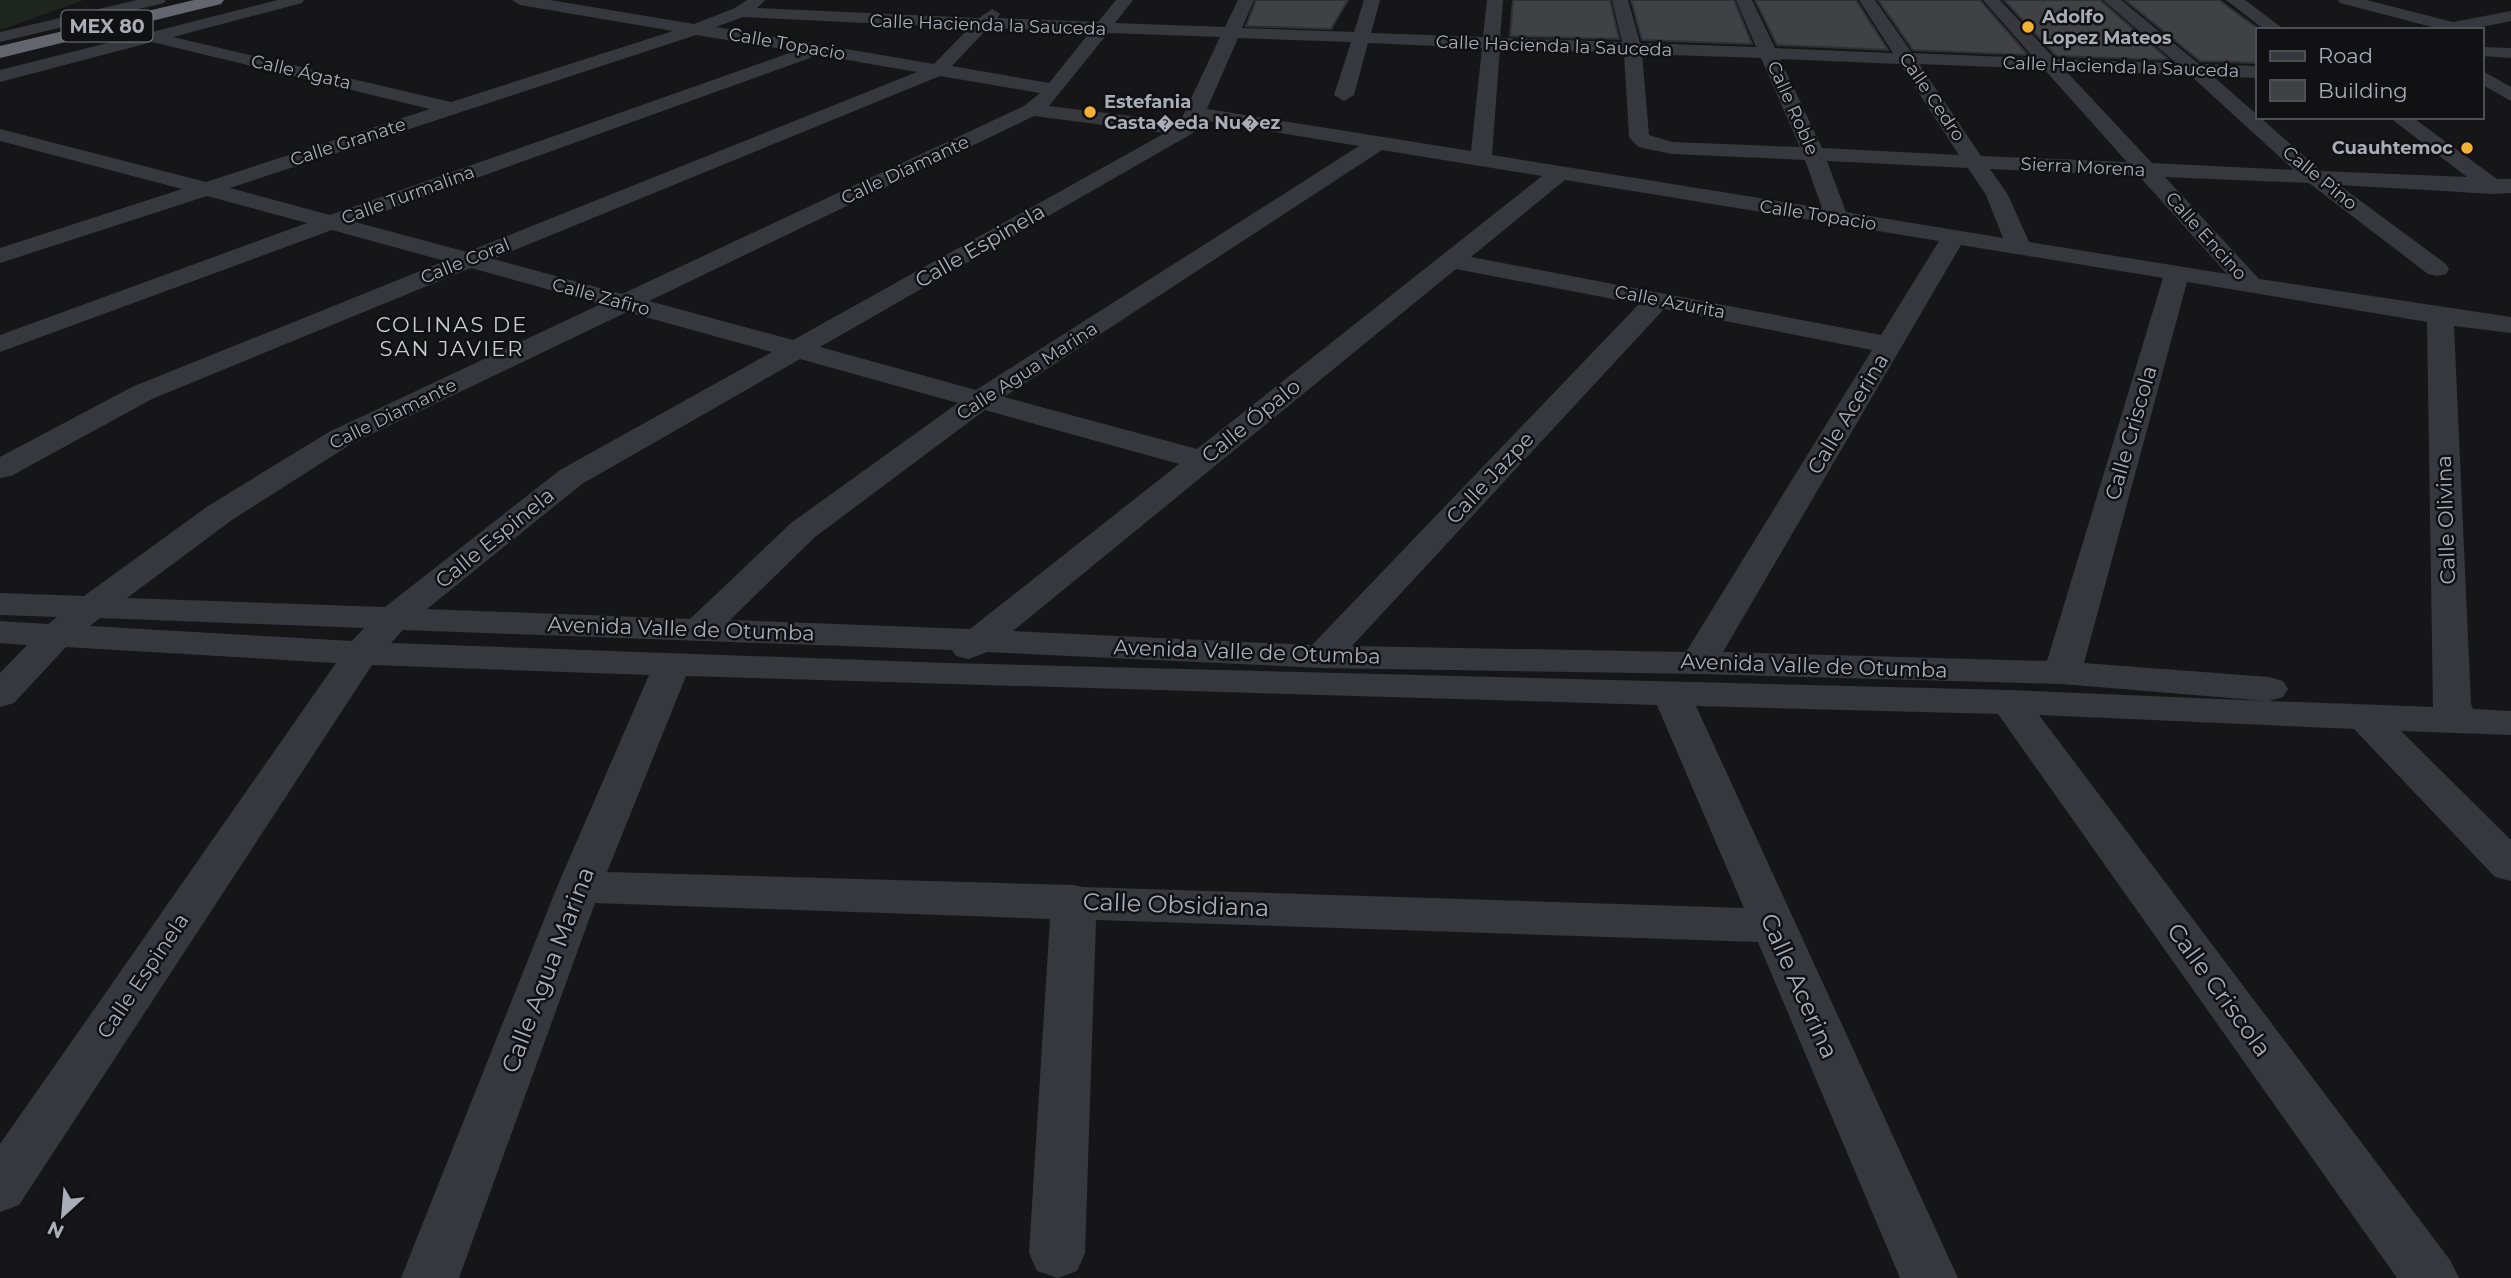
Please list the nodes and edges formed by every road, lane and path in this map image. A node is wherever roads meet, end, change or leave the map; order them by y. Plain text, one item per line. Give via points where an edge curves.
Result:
1 (158, 0) edge
2 (183, 0) edge
3 (215, 0) edge
4 (248, 0) edge
5 (296, 0) edge
6 (520, 0) edge
7 (757, 0) edge
8 (874, 0) edge
9 (1006, 0) edge
10 (1125, 0) edge
11 (1246, 0) edge
12 (1372, 0) edge
13 (1495, 0) edge
14 (1620, 0) edge
15 (1744, 0) edge
16 (1867, 0) edge
17 (1991, 0) edge
18 (2111, 0) edge
19 (2234, 0) edge
20 (2346, 0) edge
21 (741, 12) junction
22 (2511, 16) edge
23 (852, 17) junction
24 (982, 24) junction
25 (106, 26) junction
26 (2274, 28) edge
27 (2445, 28) edge
28 (696, 29) junction
29 (1102, 29) junction
30 (126, 31) junction
31 (1229, 34) junction
32 (0, 37) edge
33 (150, 37) junction
34 (1360, 38) junction
35 (1493, 43) junction
36 (0, 44) edge
37 (1633, 49) junction
38 (818, 50) junction
39 (0, 52) edge
40 (2484, 52) dead end
41 (2511, 53) edge
42 (1769, 54) junction
43 (1906, 59) junction
44 (0, 62) edge
45 (2050, 64) junction
46 (938, 70) junction
47 (2195, 70) junction
48 (2256, 72) edge
49 (0, 76) edge
50 (2484, 79) edge
51 (2511, 82) edge
52 (1053, 89) junction
53 (1345, 95) dead end
54 (2511, 95) edge
55 (451, 108) junction
56 (1031, 110) junction
57 (2402, 119) edge
58 (1191, 121) junction
59 (0, 135) edge
60 (1380, 142) junction
61 (1814, 155) junction
62 (1481, 160) junction
63 (1975, 162) junction
64 (2146, 170) junction
65 (1560, 173) junction
66 (2317, 179) junction
67 (2502, 186) edge
68 (204, 188) junction
69 (2511, 198) edge
70 (1837, 218) junction
71 (330, 223) junction
72 (1954, 237) junction
73 (2020, 248) junction
74 (0, 256) edge
75 (466, 260) junction
76 (1450, 260) junction
77 (2437, 269) dead end
78 (2177, 274) junction
79 (2252, 286) junction
80 (1658, 300) junction
81 (625, 303) junction
82 (2440, 317) junction
83 (2511, 325) edge
84 (0, 344) edge
85 (1889, 345) junction
86 (796, 350) junction
87 (980, 400) junction
88 (1201, 460) junction
89 (0, 469) edge
90 (0, 604) edge
91 (92, 607) junction
92 (395, 617) junction
93 (0, 632) edge
94 (58, 634) junction
95 (975, 640) junction
96 (685, 647) junction
97 (361, 653) junction
98 (1322, 657) junction
99 (2062, 673) junction
100 (947, 674) junction
101 (1685, 678) junction
102 (0, 695) edge
103 (2009, 702) junction
104 (2364, 716) junction
105 (2478, 717) edge
106 (2511, 866) edge
107 (579, 887) junction
108 (1074, 901) junction
109 (1772, 926) junction
110 (0, 1188) edge
111 (1057, 1253) dead end
112 (430, 1278) edge
113 (1928, 1278) edge
114 (2430, 1278) edge

1 - 32 street
2 - 36 highway, MEX 80
3 - 25 highway, MEX 80
4 - 30 street, MEX 80
5 - 33 street
6 - 28 street, Calle Topacio
7 - 21 street
8 - 23 street
9 - 24 street
10 - 29 street
11 - 31 street
12 - 34 street
13 - 35 street
14 - 37 street
15 - 42 street, Calle Roble
16 - 43 street, Calle Cedro
17 - 45 street, Calle Encino
18 - 47 street, Calle Pino
19 - 26 street
20 - 27 street
21 - 23 street, Calle Hacienda la Sauceda
21 - 28 street, Calle Granate
22 - 27 street
23 - 24 street, Calle Hacienda la Sauceda
24 - 29 street, Calle Hacienda la Sauceda
24 - 46 street
25 - 30 street, Calle Ágata
25 - 39 highway, MEX 80
28 - 38 street, Calle Topacio
28 - 55 street, Calle Granate
29 - 31 street, Calle Hacienda la Sauceda
29 - 52 street
30 - 33 street, Calle Ágata
30 - 44 street, MEX 80
31 - 34 street, Calle Hacienda la Sauceda
31 - 58 street
33 - 49 street
33 - 55 street, Calle Ágata
34 - 35 street, Calle Hacienda la Sauceda
34 - 53 street
35 - 37 street, Calle Hacienda la Sauceda
35 - 62 street
37 - 42 street, Calle Hacienda la Sauceda
37 - 61 street, Sierra Morena via 1639,137 1654,145
38 - 46 street, Calle Topacio
38 - 71 street, Calle Turmalina
40 - 41 street
42 - 43 street, Calle Hacienda la Sauceda
42 - 61 street, Calle Roble
43 - 45 street, Calle Hacienda la Sauceda
43 - 63 street, Calle Cedro
45 - 47 street, Calle Hacienda la Sauceda
45 - 64 street, Calle Encino
46 - 52 street, Calle Topacio
46 - 75 street, Calle Coral
47 - 48 street, Calle Hacienda la Sauceda
47 - 66 street, Calle Pino
50 - 51 street
50 - 54 street
52 - 56 street, Calle Diamante
55 - 68 street, Calle Granate
56 - 58 street, Calle Topacio
56 - 81 street, Calle Diamante
57 - 67 street
58 - 60 street, Calle Topacio
58 - 86 street, Calle Espinela
59 - 68 street, Calle Zafiro
60 - 62 street, Calle Topacio
60 - 87 street, Calle Agua Marina
61 - 63 street, Sierra Morena
61 - 70 street, Calle Roble
62 - 65 street, Calle Topacio
63 - 64 street, Sierra Morena
63 - 73 street, Calle Cedro via 1997,195
64 - 66 street, Sierra Morena
64 - 79 street, Calle Encino
65 - 70 street, Calle Topacio
65 - 76 street, Calle Ópalo
66 - 67 street, Sierra Morena
66 - 77 street, Calle Pino
67 - 69 street
68 - 71 street, Calle Zafiro
68 - 74 street, Calle Granate
70 - 72 street, Calle Topacio
71 - 75 street, Calle Zafiro
71 - 84 street, Calle Turmalina
72 - 73 street, Calle Topacio
72 - 85 street, Calle Acerina
73 - 78 street, Calle Topacio
75 - 81 street, Calle Zafiro
75 - 89 street, Calle Coral via 142,393
76 - 80 street, Calle Azurita
76 - 88 street, Calle Ópalo
78 - 79 street, Calle Topacio
78 - 99 street, Calle Criscola
79 - 82 street, Calle Topacio
80 - 85 street, Calle Azurita
80 - 98 street, Calle Jazpe
81 - 86 street, Calle Zafiro
81 - 91 street, Calle Diamante via 340,438 220,513
82 - 83 street, Calle Topacio
82 - 105 street, Calle Olivina
85 - 101 street, Calle Acerina
86 - 87 street, Calle Zafiro
86 - 92 street, Calle Espinela via 570,477
87 - 88 street, Calle Zafiro
87 - 96 street, Calle Agua Marina via 803,530
88 - 95 street, Calle Ópalo
90 - 91 street, Avenida Valle de Otumba
91 - 92 street, Avenida Valle de Otumba
91 - 94 street, Calle Diamante
92 - 96 street, Avenida Valle de Otumba
92 - 97 street, Calle Espinela
93 - 94 street, Avenida Valle de Otumba
94 - 97 street, Avenida Valle de Otumba
94 - 102 street, Calle Diamante
95 - 96 street, Avenida Valle de Otumba
95 - 98 street, Avenida Valle de Otumba
95 - 100 street, Calle Ópalo
96 - 97 street, Avenida Valle de Otumba
96 - 100 street, Avenida Valle de Otumba
96 - 107 street, Calle Agua Marina
97 - 110 street, Calle Espinela
98 - 101 street, Avenida Valle de Otumba
99 - 101 street, Avenida Valle de Otumba
99 - 105 street, Avenida Valle de Otumba
100 - 101 street, Avenida Valle de Otumba
101 - 103 street, Avenida Valle de Otumba
101 - 109 street, Calle Acerina
103 - 104 street, Avenida Valle de Otumba
103 - 114 street, Calle Criscola
104 - 105 street, Avenida Valle de Otumba
104 - 106 street
107 - 108 street, Calle Obsidiana
107 - 112 street, Calle Agua Marina
108 - 109 street, Calle Obsidiana
108 - 111 street
109 - 113 street, Calle Acerina

